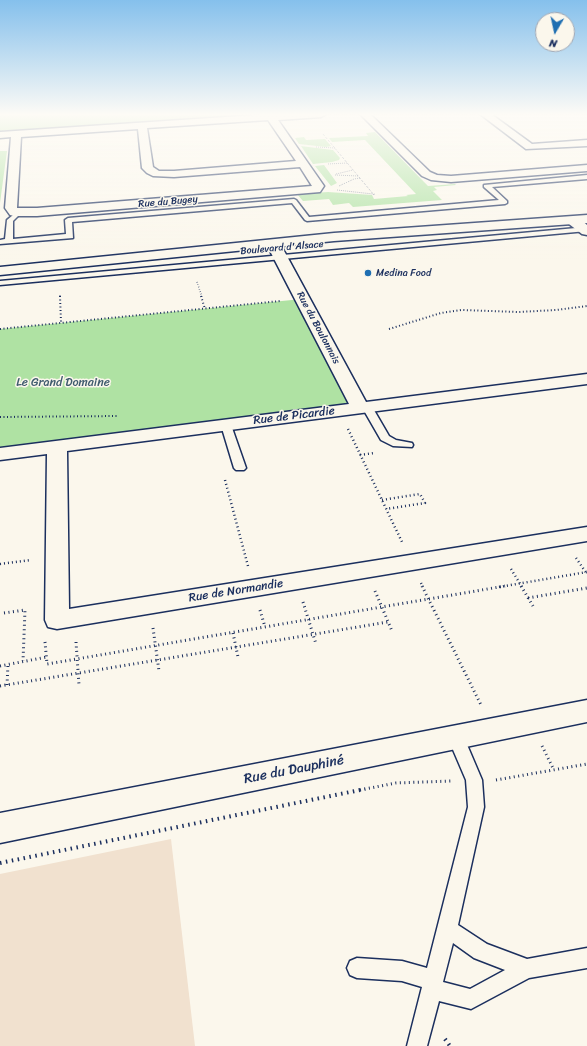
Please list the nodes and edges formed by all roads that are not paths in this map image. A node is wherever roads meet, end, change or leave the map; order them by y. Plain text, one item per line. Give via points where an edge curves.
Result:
1 (14, 163) edge
2 (147, 163) edge
3 (415, 163) edge
4 (302, 164) joint
5 (587, 168) edge
6 (587, 177) edge
7 (18, 213) junction
8 (584, 226) edge
9 (393, 234) junction
10 (0, 242) edge
11 (9, 242) junction
12 (278, 253) junction
13 (170, 254) junction
14 (0, 271) edge
15 (0, 283) edge
16 (587, 379) edge
17 (363, 408) junction
18 (226, 425) junction
19 (408, 445) dead end
20 (57, 446) junction
21 (0, 454) edge
22 (240, 468) dead end
23 (587, 534) edge
24 (587, 711) edge
25 (456, 738) junction
26 (0, 828) edge
27 (447, 929) junction
28 (587, 958) edge
29 (357, 968) dead end
30 (527, 969) junction
31 (433, 984) junction
32 (417, 1046) edge

1 - 7 street via 10,208
2 - 4 street via 150,171 157,174
3 - 5 street via 426,174 435,178 451,179
4 - 7 street, Rue du Bugey via 318,186 316,189
6 - 11 lane via 486,186 505,202 307,219 294,201 68,220 70,236
7 - 11 lane via 10,220
8 - 9 street, Boulevard d'Alsace
8 - 12 lane
9 - 12 street, Boulevard d'Alsace
9 - 13 street, Boulevard d'Alsace
10 - 11 lane
12 - 13 street, Boulevard d'Alsace
12 - 15 lane
12 - 17 street, Rue du Boulonnais
13 - 14 street, Boulevard d'Alsace
16 - 17 street, Rue de Picardie
17 - 18 street, Rue de Picardie
17 - 19 lane via 385,438 393,443
18 - 20 street, Rue de Picardie
18 - 22 lane
20 - 21 street, Rue de Picardie
20 - 23 street, Rue de Normandie via 57,556 66,619
24 - 25 street, Rue du Dauphiné
25 - 26 street, Rue du Dauphiné
25 - 27 lane via 474,780 476,807
27 - 30 lane via 481,951
27 - 31 lane
28 - 30 lane
29 - 31 lane via 402,971
30 - 31 lane via 471,999
31 - 32 lane

